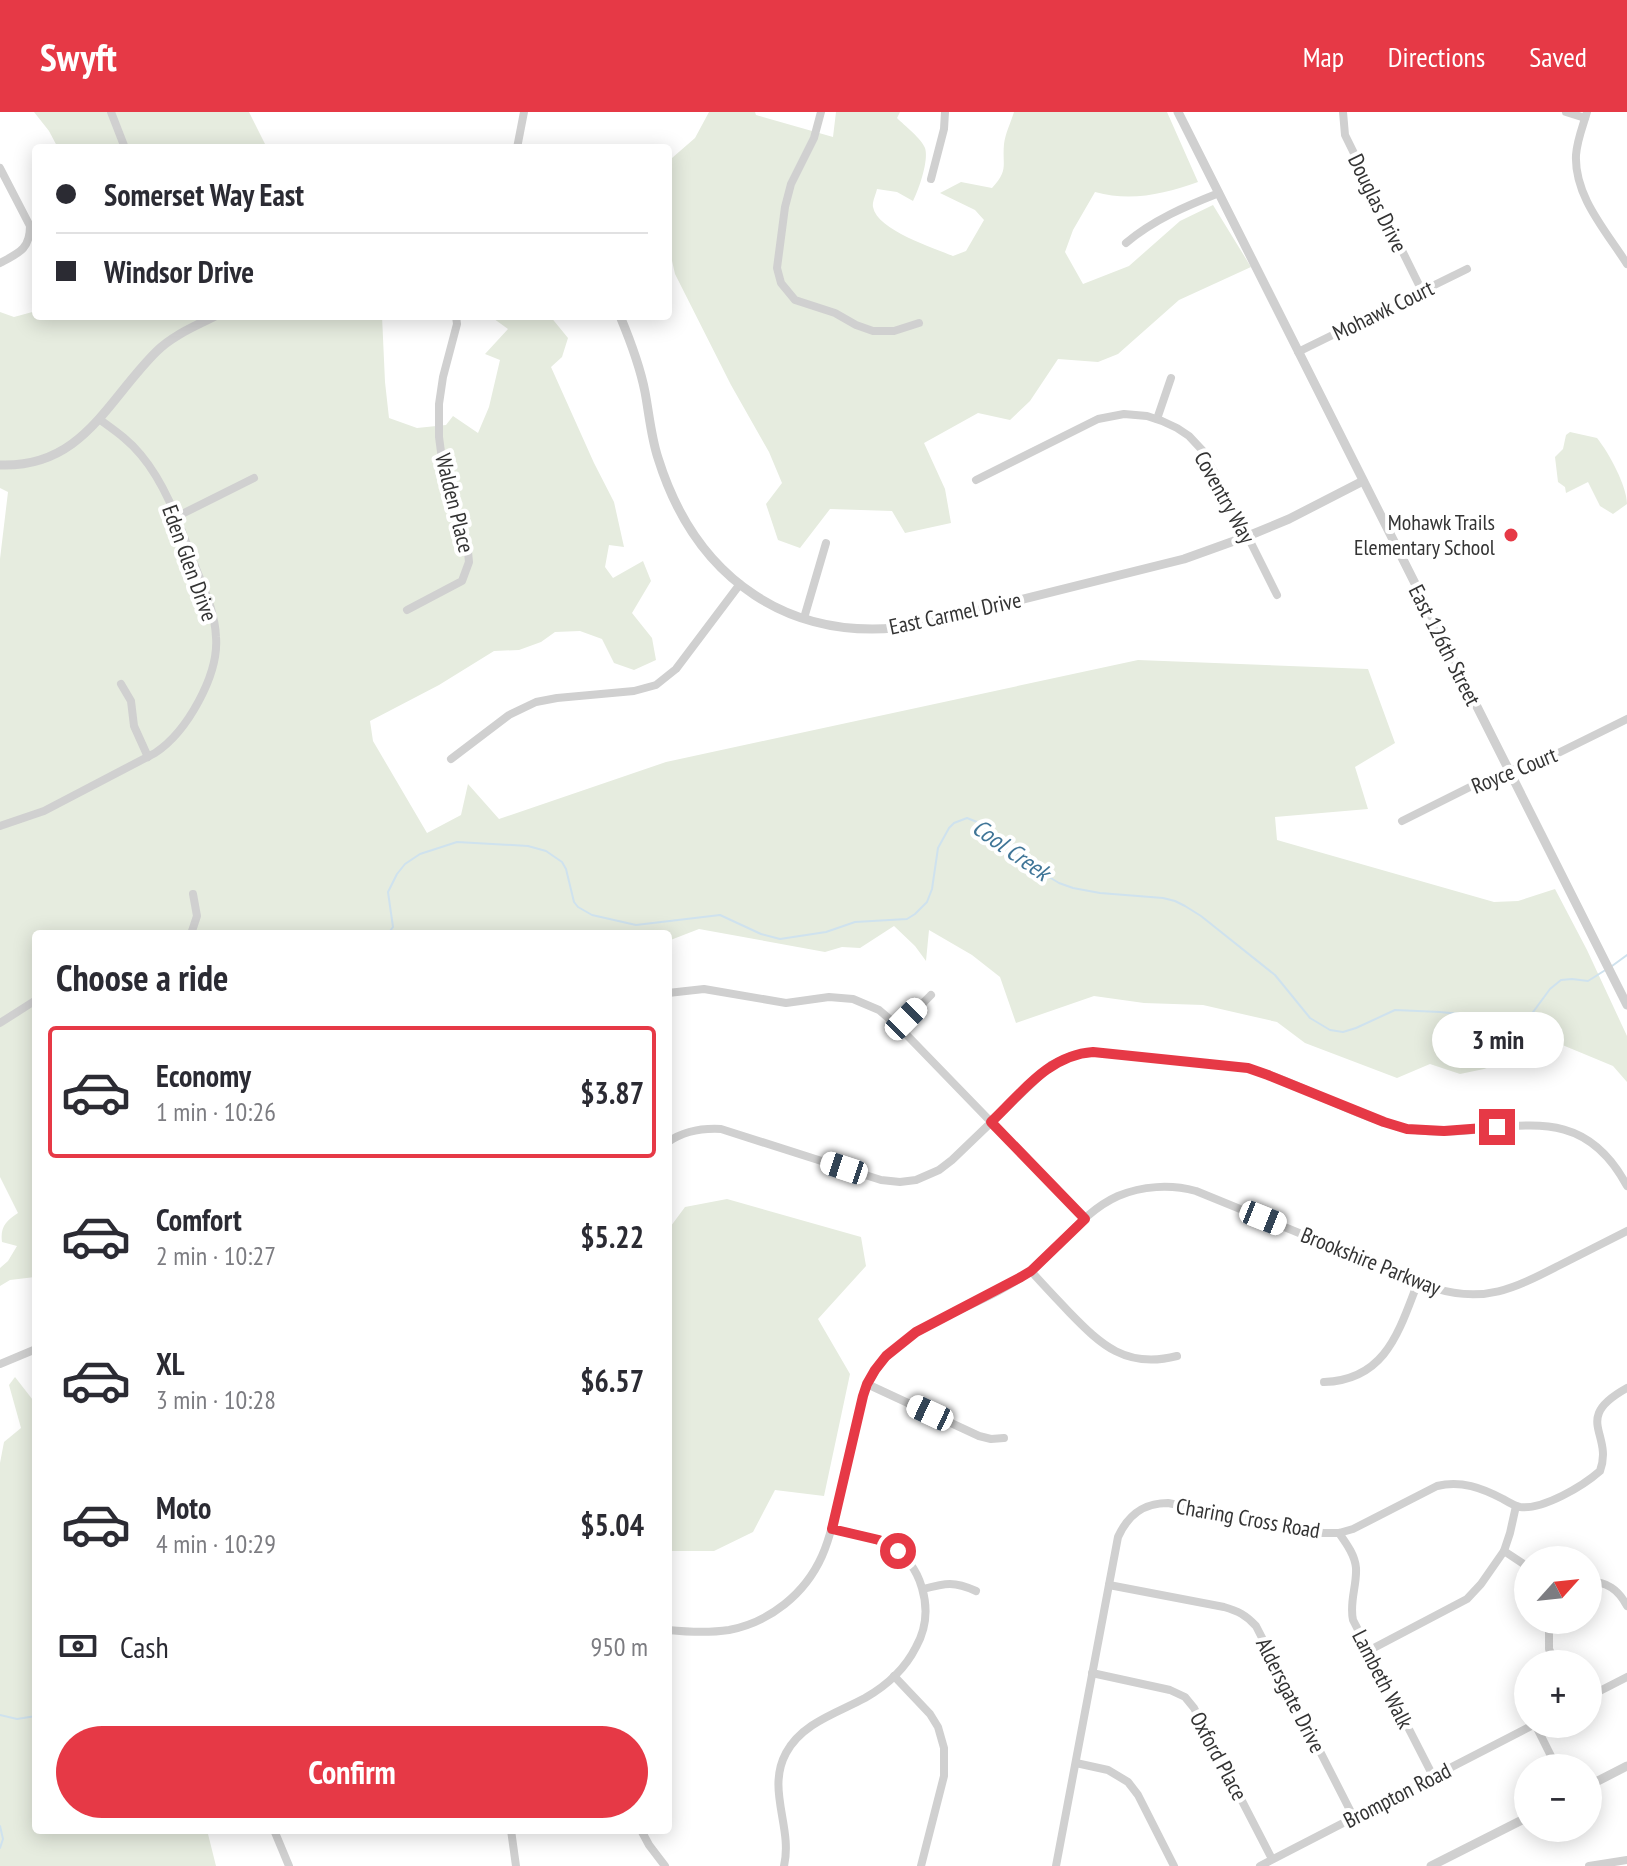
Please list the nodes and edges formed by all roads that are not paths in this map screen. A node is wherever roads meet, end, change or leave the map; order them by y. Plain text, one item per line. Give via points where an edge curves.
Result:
1 (111, 112) edge
2 (524, 112) edge
3 (821, 112) edge
4 (945, 112) edge
5 (1178, 112) edge
6 (1343, 112) edge
7 (1566, 112) edge
8 (1586, 115) edge
9 (123, 144) edge
10 (518, 144) edge
11 (0, 168) edge
12 (931, 179) dead end
13 (1219, 193) junction
14 (1126, 243) dead end
15 (0, 263) edge
16 (1627, 264) edge
17 (1467, 269) dead end
18 (1422, 291) junction
19 (207, 320) edge
20 (456, 320) edge
21 (622, 320) edge
22 (919, 323) dead end
23 (1298, 352) junction
24 (1171, 378) dead end
25 (99, 419) junction
26 (1157, 419) junction
27 (0, 465) edge
28 (254, 478) dead end
29 (976, 480) dead end
30 (1363, 481) junction
31 (176, 517) junction
32 (1248, 536) junction
33 (826, 543) dead end
34 (740, 584) junction
35 (1277, 595) dead end
36 (407, 610) dead end
37 (804, 618) junction
38 (121, 684) dead end
39 (1627, 719) edge
40 (148, 757) junction
41 (451, 759) dead end
42 (1509, 770) junction
43 (1402, 821) dead end
44 (0, 826) edge
45 (193, 894) dead end
46 (192, 930) edge
47 (672, 993) edge
48 (931, 995) dead end
49 (32, 1003) edge
50 (1627, 1005) edge
51 (0, 1023) edge
52 (899, 1027) junction
53 (991, 1122) junction
54 (672, 1139) edge
55 (1627, 1186) edge
56 (1085, 1219) junction
57 (1627, 1231) edge
58 (1031, 1271) junction
59 (1418, 1282) junction
60 (32, 1351) edge
61 (1177, 1356) dead end
62 (0, 1364) edge
63 (1324, 1382) dead end
64 (867, 1384) junction
65 (1627, 1388) edge
66 (1004, 1438) dead end
67 (1516, 1506) junction
68 (832, 1529) junction
69 (1339, 1533) junction
70 (1504, 1551) junction
71 (1514, 1558) edge
72 (1602, 1583) edge
73 (1109, 1585) junction
74 (923, 1589) junction
75 (976, 1591) dead end
76 (1627, 1606) edge
77 (672, 1630) edge
78 (1368, 1651) junction
79 (1092, 1673) junction
80 (894, 1676) junction
81 (1627, 1677) edge
82 (1602, 1690) edge
83 (1514, 1735) edge
84 (1076, 1763) junction
85 (1627, 1766) edge
86 (1433, 1776) junction
87 (1602, 1779) edge
88 (1354, 1818) junction
89 (1514, 1824) edge
90 (276, 1834) edge
91 (512, 1834) edge
92 (643, 1834) edge
93 (1272, 1859) junction
94 (1627, 1860) edge
95 (289, 1866) edge
96 (516, 1866) edge
97 (665, 1866) edge
98 (784, 1866) edge
99 (921, 1866) edge
100 (1056, 1866) edge
101 (1174, 1866) edge
102 (1260, 1866) edge
103 (1431, 1866) edge
104 (1589, 1866) edge

1 - 9 street
2 - 10 street
3 - 22 street via 785,207 777,268 781,283 795,300 873,331
4 - 12 street
5 - 13 street, East 126th Street
6 - 18 street, Douglas Drive via 1345,135
7 - 8 street
8 - 16 street via 1576,155 1580,185
11 - 15 street via 30,235 23,251
13 - 14 street via 1155,221
13 - 23 street, East 126th Street
17 - 18 street, Mohawk Court
18 - 23 street, Mohawk Court
19 - 25 street via 160,348
20 - 36 street, Walden Place via 443,377 439,437 469,562 462,581
21 - 34 street, East Carmel Drive via 644,387 656,455 672,496 699,543
23 - 30 street, East 126th Street
24 - 26 street
25 - 27 street via 74,444 45,458
25 - 31 street, Eden Glen Drive via 142,456
26 - 29 street, Coventry Way via 1124,414 1098,419
26 - 32 street, Coventry Way via 1189,436 1203,451
28 - 31 street
30 - 32 street, East Carmel Drive
30 - 42 street, East 126th Street
31 - 40 street, Eden Glen Drive via 212,611 215,661 186,723
32 - 35 street, Coventry Way
32 - 37 street, East Carmel Drive via 1184,559 919,625 864,630
33 - 37 street
34 - 37 street, East Carmel Drive
34 - 41 street via 676,669 656,685 536,702 509,715
38 - 40 street
39 - 42 street, Royce Court via 1544,760
40 - 44 street, Eden Glen Drive via 44,811
42 - 43 street, Royce Court
42 - 50 street, East 126th Street
45 - 46 street via 197,916
47 - 52 street via 704,989 786,1003 853,999 879,1010
48 - 52 street
49 - 51 street
52 - 53 street
53 - 54 street via 939,1170 900,1182 721,1129 695,1130
53 - 55 street via 1045,1070 1077,1054 1235,1066 1407,1129 1537,1125 1567,1130 1604,1152
53 - 56 street
56 - 58 street, Brookshire Parkway
56 - 59 street, Brookshire Parkway via 1108,1201 1137,1190 1186,1188
57 - 59 street, Brookshire Parkway via 1501,1292 1472,1296
58 - 61 street via 1106,1347 1148,1359
58 - 64 street, Brookshire Parkway via 909,1336 886,1356
59 - 63 street via 1381,1359 1352,1378
60 - 62 street
64 - 66 street via 979,1436
64 - 68 street, Brookshire Parkway
65 - 67 street via 1606,1402 1596,1419 1603,1457 1600,1471 1561,1497
67 - 69 street, Charing Cross Road via 1483,1489 1448,1484
67 - 70 street
68 - 74 street via 890,1545 911,1565
68 - 77 street, Brookshire Parkway via 807,1581 777,1609 731,1629
69 - 73 street, Charing Cross Road via 1155,1503 1142,1507 1122,1527
69 - 78 street, Lambeth Walk via 1355,1563 1351,1612
70 - 71 street
70 - 78 street via 1467,1599
72 - 76 street via 1614,1588
73 - 79 street, Charing Cross Road
73 - 88 street, Aldersgate Drive via 1224,1607 1248,1618
74 - 75 street via 955,1583
74 - 80 street via 922,1634
78 - 86 street, Lambeth Walk
79 - 84 street
79 - 93 street, Oxford Place via 1185,1697
80 - 98 street via 813,1725 788,1750 777,1790 786,1837
80 - 99 street via 930,1714 944,1748 944,1776
81 - 82 street
83 - 86 street, Brompton Road
84 - 100 street
84 - 101 street via 1108,1770 1128,1782
85 - 87 street
86 - 88 street, Brompton Road
88 - 93 street, Brompton Road
89 - 103 street
90 - 95 street
91 - 96 street
92 - 97 street
93 - 102 street, Brompton Road
94 - 104 street

